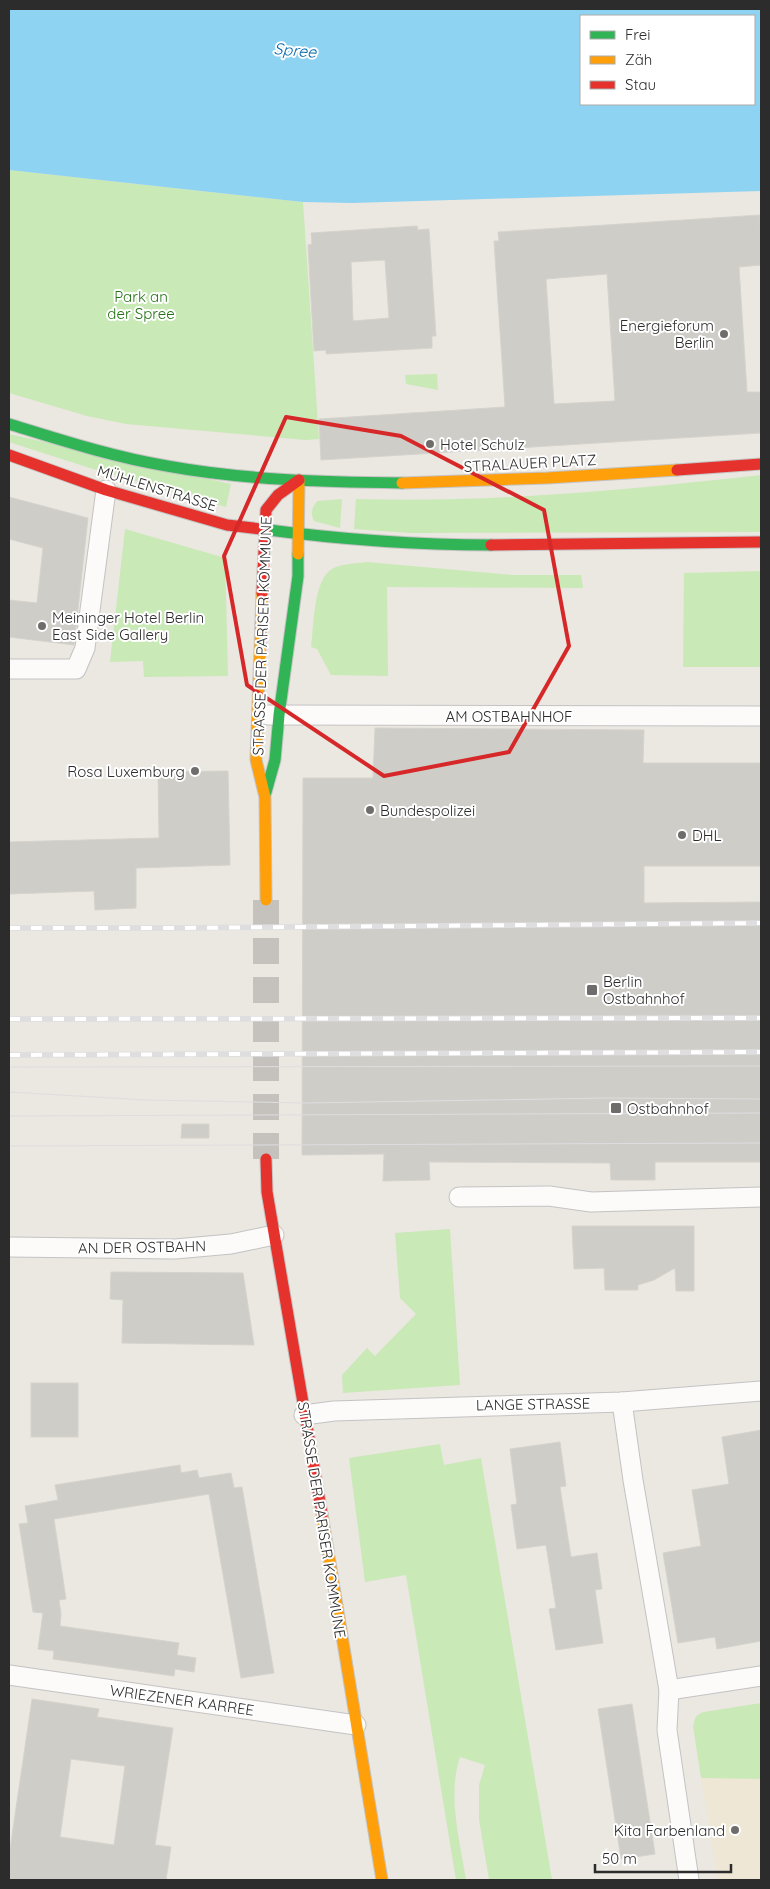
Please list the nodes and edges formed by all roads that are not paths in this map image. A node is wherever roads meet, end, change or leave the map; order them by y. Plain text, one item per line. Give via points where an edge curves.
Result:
1 (9, 424) edge
2 (9, 455) edge
3 (761, 464) edge
4 (300, 480) junction
5 (106, 490) junction
6 (264, 530) junction
7 (300, 534) junction
8 (761, 542) edge
9 (9, 670) edge
10 (258, 715) junction
11 (279, 715) junction
12 (761, 716) edge
13 (265, 797) junction
14 (266, 900) tunnel mouth
15 (266, 1159) tunnel mouth
16 (459, 1197) dead end
17 (761, 1197) edge
18 (274, 1234) junction
19 (9, 1247) edge
20 (761, 1391) edge
21 (622, 1402) junction
22 (304, 1415) junction
23 (9, 1675) edge
24 (761, 1676) edge
25 (669, 1690) junction
26 (356, 1725) junction
27 (382, 1880) edge
28 (689, 1880) edge

1 - 4 main road, MÜHLENSTRASSE via 104,452 188,470
2 - 5 main road, MÜHLENSTRASSE
3 - 4 main road, STRALAUER PLATZ via 466,482
4 - 6 main road, STRASSE DER PARISER KOMMUNE via 278,495 266,510
4 - 7 main road, STRASSE DER PARISER KOMMUNE
5 - 6 main road, MÜHLENSTRASSE via 227,525
5 - 9 street via 85,648 76,669
6 - 7 main road, MÜHLENSTRASSE
6 - 10 main road, STRASSE DER PARISER KOMMUNE
7 - 8 main road via 442,545
7 - 11 main road, STRASSE DER PARISER KOMMUNE via 298,576
10 - 11 street, AM OSTBAHNHOF
10 - 13 main road, STRASSE DER PARISER KOMMUNE via 256,760
11 - 12 street, AM OSTBAHNHOF
11 - 13 main road, STRASSE DER PARISER KOMMUNE via 274,760
13 - 14 main road, STRASSE DER PARISER KOMMUNE
15 - 18 main road, STRASSE DER PARISER KOMMUNE via 267,1192
16 - 17 street via 549,1196 591,1202
18 - 19 street, AN DER OSTBAHN via 231,1244 174,1249
18 - 22 main road, STRASSE DER PARISER KOMMUNE
20 - 21 street, LANGE STRASSE
21 - 22 street, LANGE STRASSE via 334,1411
21 - 25 street
22 - 26 main road, STRASSE DER PARISER KOMMUNE
23 - 26 street, WRIEZENER KARREE
24 - 25 street
25 - 28 street via 667,1730
26 - 27 main road, STRASSE DER PARISER KOMMUNE

